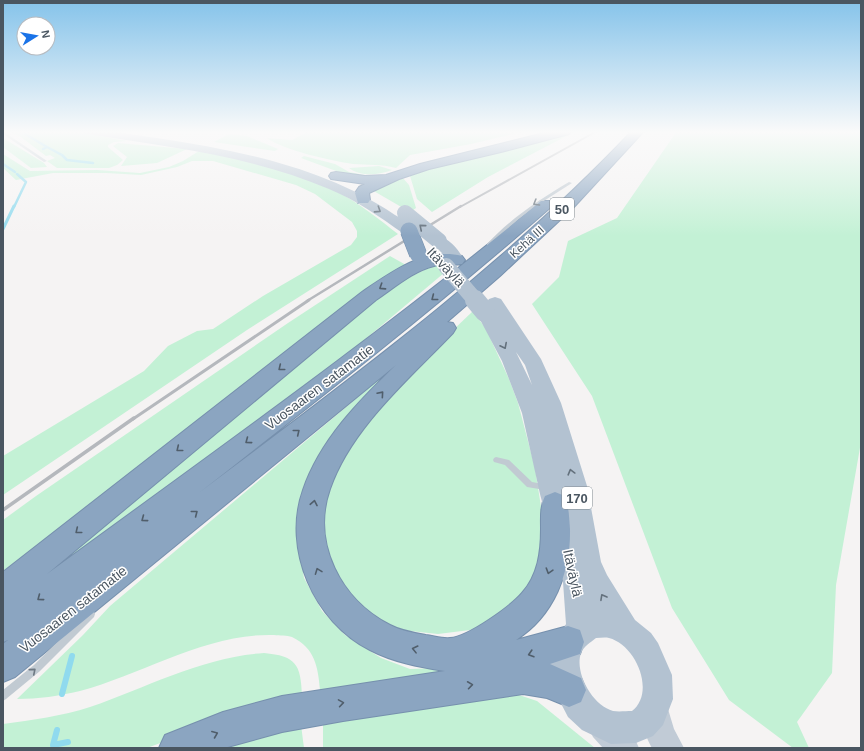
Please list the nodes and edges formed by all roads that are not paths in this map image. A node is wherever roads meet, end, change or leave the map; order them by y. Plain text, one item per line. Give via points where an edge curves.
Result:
1 (279, 166) edge
2 (304, 166) edge
3 (427, 166) edge
4 (587, 166) edge
5 (605, 166) edge
6 (398, 174) junction
7 (336, 176) junction
8 (364, 195) junction
9 (400, 216) junction
10 (409, 232) joint
11 (443, 261) junction
12 (490, 308) junction
13 (496, 460) dead end
14 (552, 496) junction
15 (131, 563) junction
16 (3, 591) edge
17 (3, 626) edge
18 (624, 630) junction
19 (574, 635) junction
20 (453, 655) junction
21 (3, 665) edge
22 (569, 690) junction
23 (3, 696) edge
24 (655, 709) junction
25 (600, 724) junction
26 (178, 748) edge
27 (624, 748) edge
28 (669, 748) edge

1 - 8 main road, Itäväylä / 170
2 - 7 main road, Itäväylä / 170
3 - 6 highway
4 -> 11 highway, Vuosaaren satamatie via 570,183
5 - 11 highway, Kehä III / 50 via 595,177
6 - 7 highway via 365,180
6 - 8 highway
7 - 8 main road, Itäväylä / 170
8 - 9 main road, Itäväylä / 170
9 - 10 main road, Itäväylä / 170
11 -> 9 main road, Itäväylä / 170, bridge
10 - 11 highway, bridge
11 - 12 main road, Itäväylä / 170, bridge
15 -> 11 highway, Vuosaaren satamatie via 375,370
11 -> 16 highway via 369,296
11 -> 17 highway, Vuosaaren satamatie via 346,368
20 -> 11 highway via 416,650 384,640 344,611 319,574 310,542 316,490 332,455 389,386 463,310
12 -> 14 main road, Itäväylä / 170 via 533,414
18 -> 12 main road, Itäväylä / 170 via 596,584 588,562 574,486 550,403 534,364
13 - 14 lane via 507,462 530,485 539,487
14 - 19 main road, Itäväylä / 170 via 566,540 579,600
14 -> 20 highway via 555,548 543,591 531,608 491,638
15 - 21 highway, Vuosaaren satamatie
23 -> 15 lane via 37,668 101,601
18 - 19 main road via 608,624 592,624
18 - 24 main road via 638,641 656,670 659,690
19 -> 20 highway via 520,657 492,659
19 - 22 main road via 564,657
22 - 25 main road via 582,710
26 -> 22 highway via 223,730 343,703 523,677 549,681
24 - 25 main road via 646,722 637,727 620,730
24 - 28 main road via 662,736
25 - 27 main road

